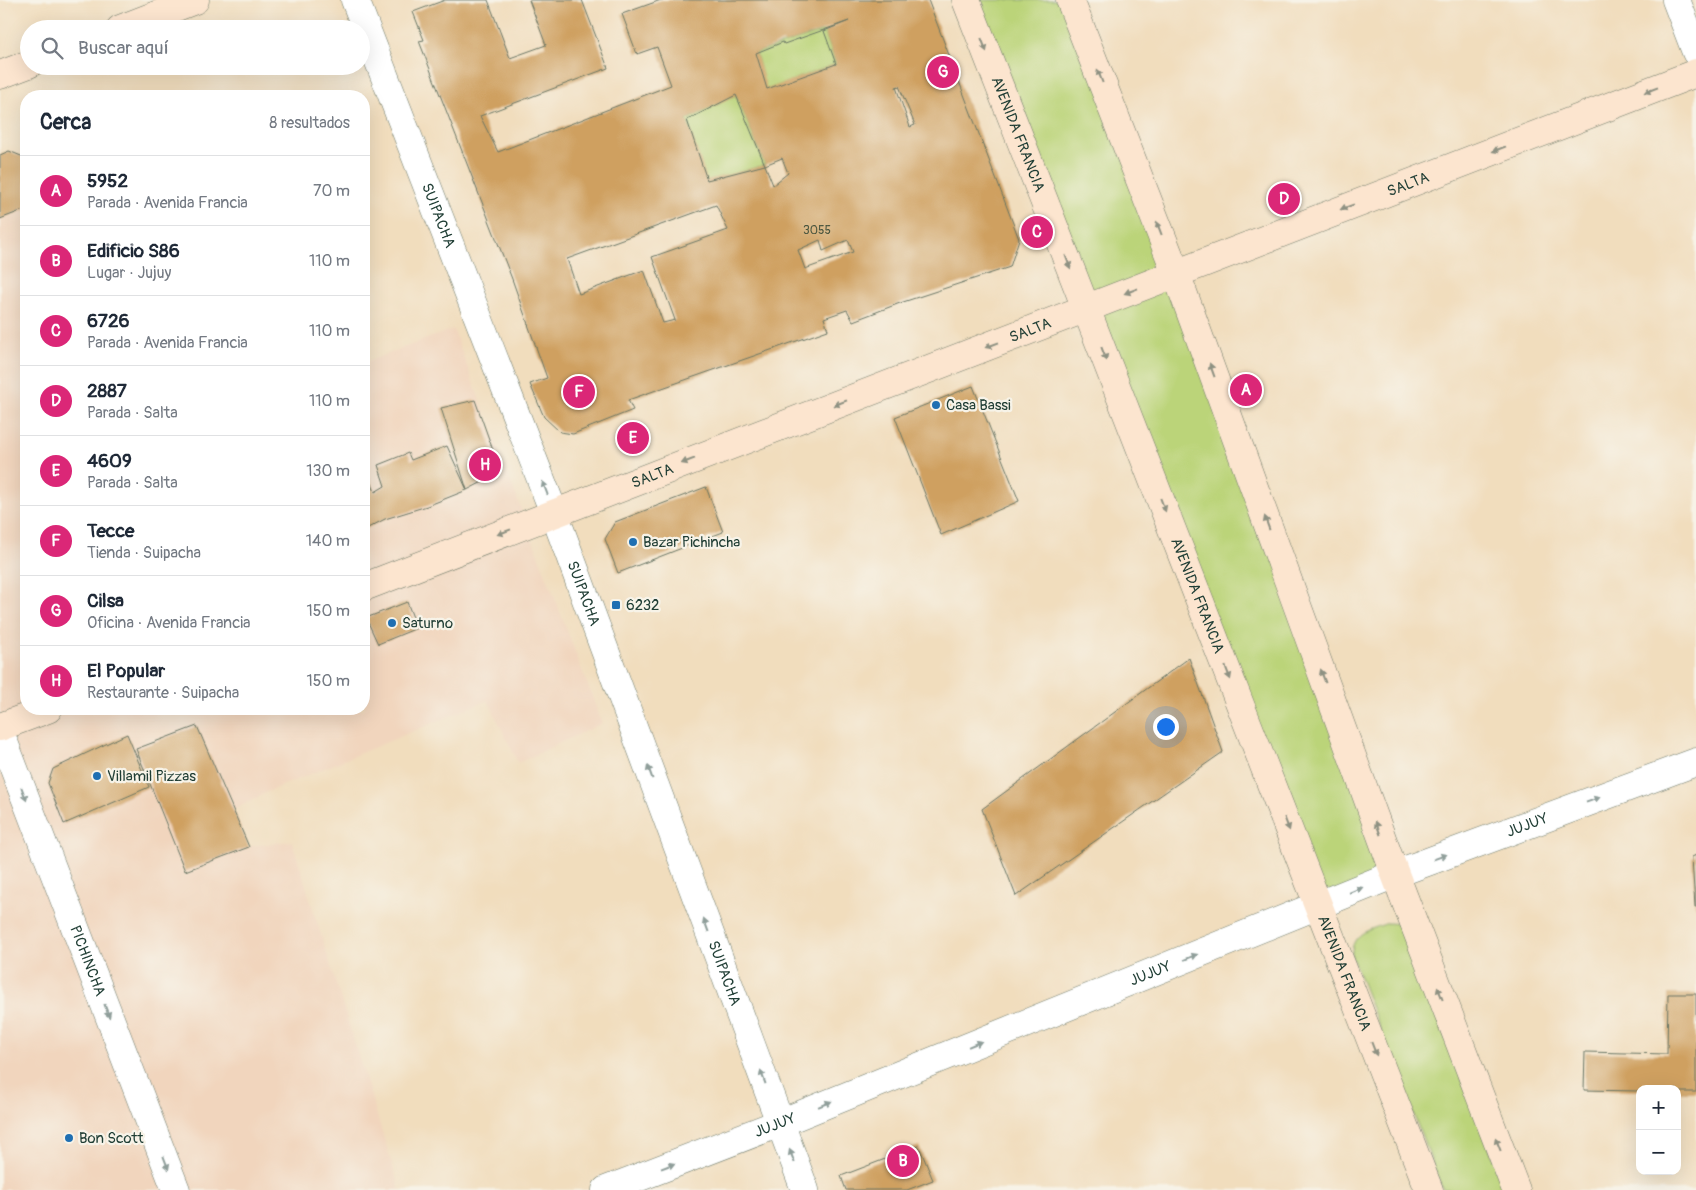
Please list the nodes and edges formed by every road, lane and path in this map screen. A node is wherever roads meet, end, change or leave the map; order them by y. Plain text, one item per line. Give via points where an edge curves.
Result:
1 (194, 0) edge
2 (355, 0) edge
3 (966, 0) edge
4 (1070, 0) edge
5 (1676, 0) edge
6 (143, 20) edge
7 (363, 20) edge
8 (370, 39) edge
9 (1696, 52) edge
10 (20, 67) edge
11 (1696, 73) edge
12 (0, 75) edge
13 (1176, 273) junction
14 (1086, 308) junction
15 (554, 513) junction
16 (370, 585) edge
17 (32, 715) edge
18 (0, 727) edge
19 (0, 732) edge
20 (1696, 762) edge
21 (1395, 874) junction
22 (1318, 905) junction
23 (780, 1123) junction
24 (176, 1190) edge
25 (606, 1190) edge
26 (805, 1190) edge
27 (1427, 1190) edge
28 (1516, 1190) edge

1 - 6 street
7 -> 2 street, SUIPACHA
3 -> 14 street, AVENIDA FRANCIA
13 -> 4 street
5 - 9 street
15 -> 8 street, SUIPACHA
10 - 12 street
11 -> 13 street, SALTA
13 -> 14 street, SALTA
21 -> 13 street
14 -> 15 street, SALTA
14 -> 22 street, AVENIDA FRANCIA
15 -> 16 street, SALTA
23 -> 15 street, SUIPACHA
17 - 18 street
19 -> 24 street, PICHINCHA
21 -> 20 street, JUJUY
22 -> 21 street, JUJUY
28 -> 21 street
23 -> 22 street, JUJUY
22 -> 27 street, AVENIDA FRANCIA
25 -> 23 street, JUJUY
26 -> 23 street, SUIPACHA

